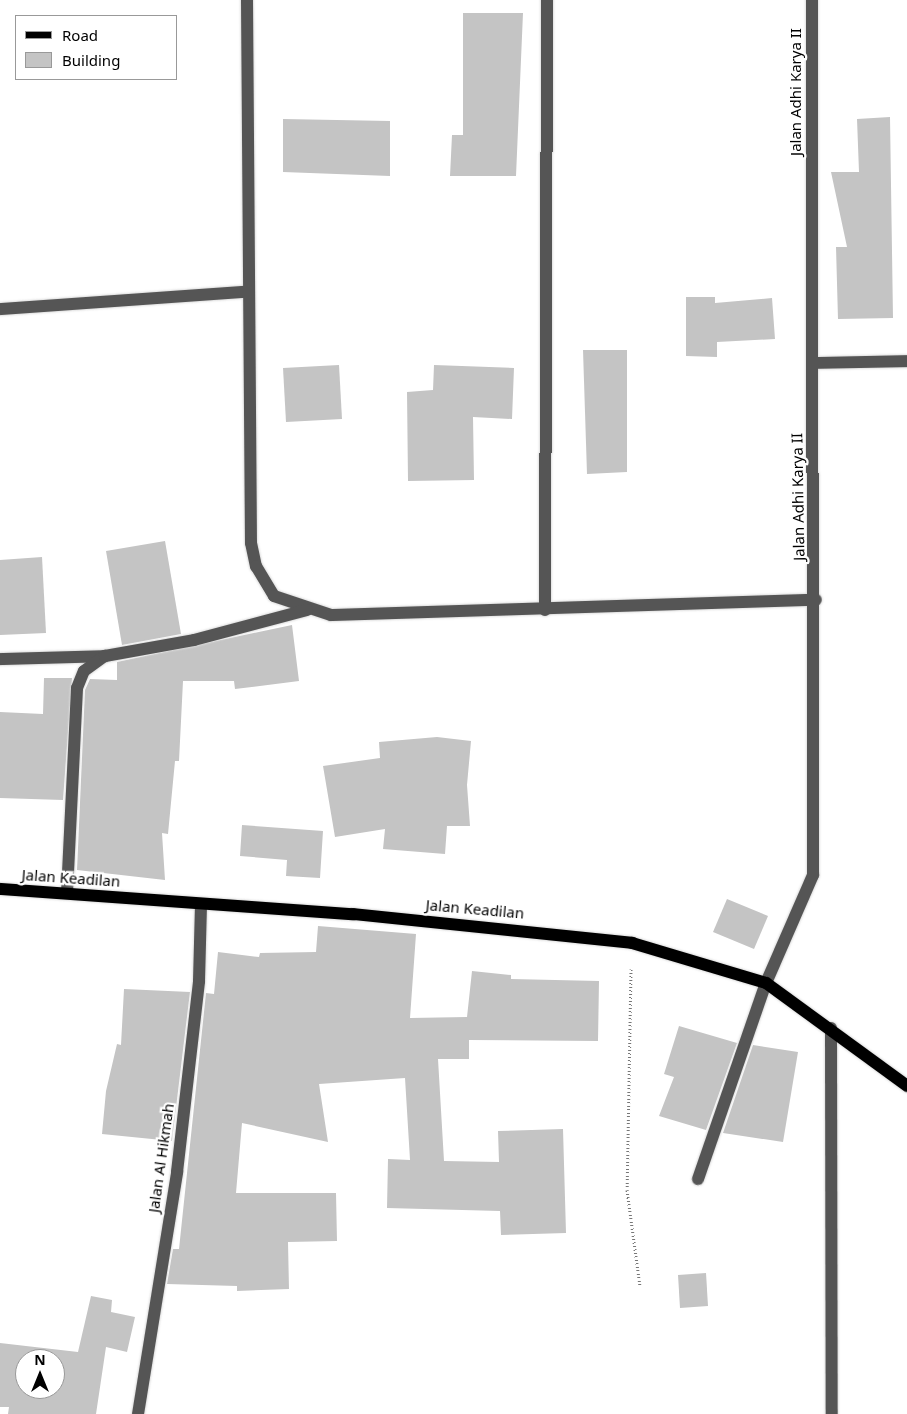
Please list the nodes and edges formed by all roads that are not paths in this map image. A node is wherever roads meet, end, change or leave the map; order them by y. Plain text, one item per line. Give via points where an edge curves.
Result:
1 (247, 0) edge
2 (548, 0) edge
3 (812, 0) edge
4 (246, 292) junction
5 (0, 309) edge
6 (907, 361) edge
7 (813, 363) junction
8 (816, 600) junction
9 (309, 610) junction
10 (545, 610) junction
11 (104, 656) junction
12 (0, 659) edge
13 (0, 889) edge
14 (67, 893) junction
15 (201, 904) junction
16 (766, 983) junction
17 (831, 1028) junction
18 (907, 1086) edge
19 (698, 1179) dead end
20 (138, 1414) edge
21 (832, 1414) edge

1 - 4 street
2 - 10 street
3 - 7 street, Jalan Adhi Karya II
4 - 5 street
4 - 9 street via 251,543 256,566 274,596
6 - 7 street
7 - 8 street, Jalan Adhi Karya II
8 - 10 street
8 - 16 street, Jalan Adhi Karya II via 813,875
9 - 10 street via 331,615
9 - 11 street via 194,640
11 - 12 street via 14,655
11 - 14 street via 84,672 77,688
13 - 14 main road, Jalan Keadilan
14 - 15 main road, Jalan Keadilan
15 - 16 main road, Jalan Keadilan via 372,916 632,943
15 - 20 street, Jalan Al Hikmah via 199,981 177,1172
16 - 17 main road, Jalan Keadilan
16 - 19 street, Jalan Adhi Karya II
17 - 18 main road, Jalan Keadilan
17 - 21 street

